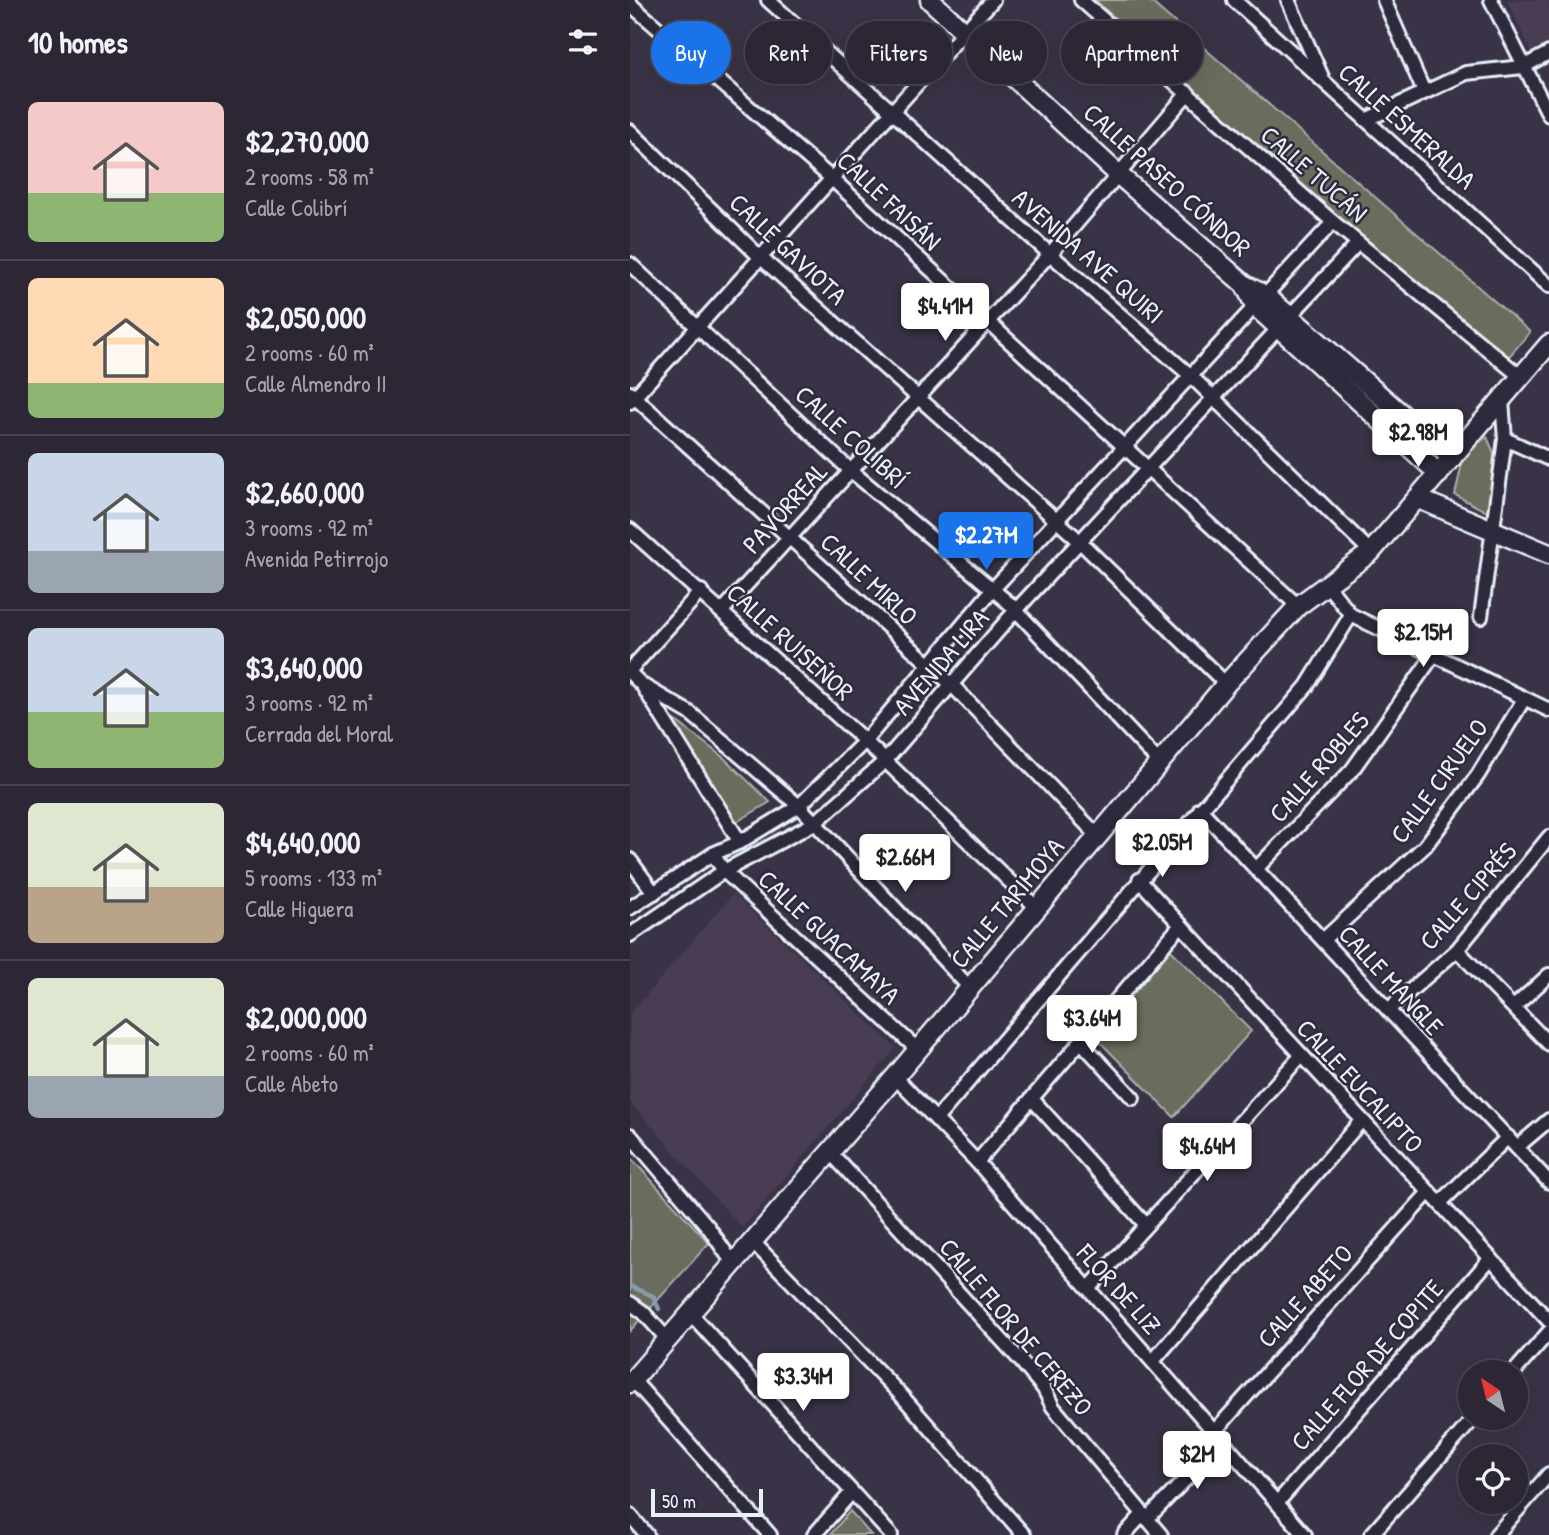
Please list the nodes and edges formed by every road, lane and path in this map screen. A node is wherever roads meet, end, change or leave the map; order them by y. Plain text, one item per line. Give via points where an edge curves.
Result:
1 (768, 0) edge
2 (930, 0) edge
3 (993, 0) edge
4 (1082, 0) edge
5 (1288, 0) edge
6 (1384, 0) edge
7 (1491, 0) edge
8 (1235, 1) edge
9 (630, 4) edge
10 (963, 30) junction
11 (1549, 53) edge
12 (1523, 67) junction
13 (1324, 82) junction
14 (1424, 92) junction
15 (1188, 93) junction
16 (893, 113) junction
17 (1549, 115) edge
18 (1366, 120) junction
19 (630, 131) edge
20 (1120, 176) junction
21 (831, 177) junction
22 (1333, 222) junction
23 (1357, 243) junction
24 (1050, 254) junction
25 (760, 257) junction
26 (630, 264) edge
27 (1549, 286) edge
28 (1260, 300) junction
29 (985, 322) junction
30 (1284, 322) junction
31 (698, 325) junction
32 (1549, 344) edge
33 (1191, 376) junction
34 (1521, 377) junction
35 (631, 397) edge
36 (919, 398) junction
37 (1213, 398) junction
38 (1502, 401) junction
39 (1505, 439) junction
40 (1125, 447) junction
41 (1452, 458) junction
42 (1549, 458) edge
43 (1148, 468) junction
44 (850, 470) junction
45 (1439, 474) junction
46 (1419, 499) junction
47 (1056, 521) junction
48 (1492, 529) junction
49 (630, 530) edge
50 (790, 536) junction
51 (1080, 542) junction
52 (1371, 552) junction
53 (1549, 554) edge
54 (1328, 586) junction
55 (993, 589) junction
56 (701, 591) junction
57 (1298, 606) junction
58 (723, 610) junction
59 (1016, 610) junction
60 (1352, 615) junction
61 (1481, 617) dead end
62 (1433, 656) junction
63 (929, 666) junction
64 (630, 672) edge
65 (1226, 684) junction
66 (642, 685) junction
67 (952, 685) junction
68 (1524, 699) junction
69 (1549, 710) edge
70 (865, 741) junction
71 (885, 761) junction
72 (1160, 763) junction
73 (799, 806) junction
74 (1200, 809) junction
75 (815, 823) junction
76 (1098, 836) junction
77 (1549, 837) edge
78 (740, 842) junction
79 (713, 854) junction
80 (630, 860) edge
81 (1256, 869) junction
82 (724, 871) junction
83 (1139, 880) junction
84 (654, 893) junction
85 (630, 908) edge
86 (1037, 908) junction
87 (1181, 925) junction
88 (630, 935) edge
89 (1323, 940) junction
90 (1457, 950) junction
91 (1549, 975) edge
92 (970, 988) junction
93 (1515, 1006) junction
94 (1388, 1010) junction
95 (1081, 1042) junction
96 (1549, 1044) edge
97 (918, 1050) junction
98 (1301, 1056) junction
99 (895, 1077) junction
100 (1133, 1098) dead end
101 (1032, 1099) junction
102 (937, 1118) junction
103 (1549, 1120) edge
104 (1361, 1121) junction
105 (630, 1135) edge
106 (1512, 1142) junction
107 (831, 1153) junction
108 (976, 1162) junction
109 (1549, 1182) edge
110 (1429, 1192) junction
111 (1440, 1203) junction
112 (1146, 1225) junction
113 (754, 1242) junction
114 (1491, 1258) junction
115 (734, 1265) junction
116 (1089, 1288) junction
117 (630, 1303) edge
118 (691, 1314) junction
119 (1549, 1321) edge
120 (1549, 1332) edge
121 (668, 1340) junction
122 (1153, 1360) junction
123 (1524, 1360) edge
124 (632, 1382) edge
125 (1463, 1430) edge
126 (1219, 1436) junction
127 (1549, 1474) edge
128 (852, 1492) junction
129 (1277, 1503) junction
130 (630, 1515) edge
131 (1145, 1517) junction
132 (647, 1535) edge
133 (770, 1535) edge
134 (814, 1535) edge
135 (891, 1535) edge
136 (1024, 1535) edge
137 (1124, 1535) edge
138 (1161, 1535) edge
139 (1305, 1535) edge
140 (1371, 1535) edge
141 (1496, 1535) edge

1 - 16 street, AVENIDA AVE QUIRI
2 - 10 street, CALLE PASEO CÓNDOR
3 - 10 street
4 - 15 street, CALLE TUCÁN
5 - 13 street
6 - 14 street
7 - 12 street
8 - 13 street, CALLE ESMERALDA
9 - 21 street, CALLE FAISÁN
10 - 16 street
10 - 20 street, CALLE PASEO CÓNDOR
11 - 12 street
12 - 14 street via 1466,73
12 - 17 street
13 - 18 street, CALLE ESMERALDA
14 - 18 street
15 - 20 street, PAVORREAL
15 - 22 street, CALLE TUCÁN
16 - 21 street
16 - 24 street, AVENIDA AVE QUIRI
18 - 27 street, CALLE ESMERALDA
19 - 25 street, CALLE GAVIOTA
20 - 24 street, PAVORREAL
20 - 28 street, CALLE PASEO CÓNDOR
21 - 25 street
21 - 29 street, CALLE FAISÁN
22 - 23 street, CALLE TUCÁN
22 - 28 street, AVENIDA LIRA
23 - 30 street, AVENIDA LIRA
23 - 34 street, CALLE TUCÁN
24 - 29 street, PAVORREAL
24 - 33 street, AVENIDA AVE QUIRI
25 - 31 street
25 - 36 street, CALLE GAVIOTA
26 - 31 street, CALLE COLIBRÍ
28 - 30 street, CALLE PASEO CÓNDOR
28 - 33 street, AVENIDA LIRA
29 - 36 street, PAVORREAL
29 - 40 street, CALLE FAISÁN
30 - 37 street, AVENIDA LIRA
30 - 41 street, CALLE PASEO CÓNDOR
30 - 45 street, CALLE PASEO CÓNDOR
31 - 35 street
31 - 44 street, CALLE COLIBRÍ
32 - 34 street, CALLE TARIMOYA
33 - 37 street, AVENIDA AVE QUIRI
33 - 40 street, AVENIDA LIRA
34 - 38 street, CALLE TARIMOYA
35 - 50 street, CALLE MIRLO
36 - 44 street, PAVORREAL
36 - 47 street, CALLE GAVIOTA
37 - 43 street, AVENIDA LIRA
37 - 52 street, AVENIDA AVE QUIRI
38 - 39 street
38 - 41 street, CALLE TARIMOYA
39 - 42 street
39 - 48 street
40 - 43 street, CALLE FAISÁN
40 - 47 street, AVENIDA LIRA
41 - 45 street, CALLE TARIMOYA
43 - 51 street, AVENIDA LIRA
43 - 57 street, CALLE FAISÁN
44 - 50 street, PAVORREAL
44 - 55 street, CALLE COLIBRÍ
45 - 46 street, CALLE TARIMOYA
46 - 48 street
46 - 52 street, CALLE TARIMOYA
47 - 51 street, CALLE GAVIOTA
47 - 55 street, AVENIDA LIRA
48 - 53 street
48 - 61 street
49 - 56 street, CALLE RUISEÑOR
50 - 58 street, PAVORREAL
50 - 63 street, CALLE MIRLO
51 - 59 street, AVENIDA LIRA
51 - 65 street, CALLE GAVIOTA
52 - 54 street, CALLE TARIMOYA
54 - 57 street, CALLE TARIMOYA
54 - 60 street
55 - 59 street, CALLE COLIBRÍ
55 - 63 street, AVENIDA LIRA
56 - 58 street, CALLE RUISEÑOR
56 - 64 street
57 - 65 street, CALLE TARIMOYA
58 - 70 street, CALLE RUISEÑOR
59 - 67 street, AVENIDA LIRA
59 - 72 street, CALLE COLIBRÍ
60 - 62 street
60 - 74 street via 1307,686
62 - 68 street
62 - 81 street, CALLE ROBLES via 1352,770
63 - 67 street, CALLE MIRLO
63 - 70 street, AVENIDA LIRA
64 - 66 street
65 - 72 street, CALLE TARIMOYA
66 - 73 street via 690,713
66 - 78 street, CALLE GUACAMAYA
67 - 71 street, AVENIDA LIRA
67 - 76 street, CALLE MIRLO
68 - 69 street
68 - 89 street, CALLE CIRUELO via 1478,775 1424,846
70 - 71 street, CALLE RUISEÑOR
70 - 73 street, AVENIDA LIRA
71 - 75 street, AVENIDA LIRA
71 - 86 street, CALLE RUISEÑOR
72 - 76 street, CALLE TARIMOYA
73 - 75 street
73 - 78 street, AVENIDA LIRA
74 - 81 street, CALLE MANGLE
74 - 83 street
75 - 82 street, AVENIDA LIRA
75 - 92 street
76 - 86 street, CALLE TARIMOYA
77 - 90 street, CALLE CIPRÉS
78 - 79 street, AVENIDA LIRA
79 - 82 street, CALLE GUACAMAYA
79 - 84 street, AVENIDA LIRA
80 - 84 street
81 - 89 street, CALLE MANGLE
82 - 88 street, AVENIDA LIRA
82 - 97 street, CALLE GUACAMAYA
83 - 87 street, CALLE EUCALIPTO
83 - 102 street
84 - 85 street, AVENIDA LIRA
86 - 92 street, CALLE TARIMOYA
87 - 95 street
87 - 98 street, CALLE EUCALIPTO
89 - 94 street, CALLE MANGLE
90 - 93 street
90 - 94 street, CALLE CIPRÉS
91 - 93 street
92 - 97 street, CALLE TARIMOYA
93 - 96 street
94 - 106 street, CALLE MANGLE
95 - 100 street
95 - 101 street
97 - 99 street, CALLE TARIMOYA
98 - 104 street, CALLE EUCALIPTO
98 - 112 street
99 - 102 street, FLOR DE LIZ
99 - 107 street, CALLE TARIMOYA
101 - 108 street
101 - 112 street
102 - 108 street, FLOR DE LIZ
103 - 106 street
104 - 110 street, CALLE EUCALIPTO
104 - 122 street
105 - 115 street via 709,1228
106 - 109 street, CALLE MANGLE
106 - 111 street
107 - 113 street, CALLE TARIMOYA
107 - 131 street, CALLE FLOR DE CEREZO via 1020,1360
108 - 116 street, FLOR DE LIZ
110 - 111 street, CALLE EUCALIPTO
110 - 126 street, CALLE ABETO
111 - 114 street, CALLE EUCALIPTO
112 - 116 street
113 - 115 street, CALLE TARIMOYA
113 - 136 street via 901,1395
114 - 119 street, CALLE EUCALIPTO
114 - 129 street, CALLE FLOR DE COPITE
115 - 118 street, CALLE TARIMOYA
116 - 122 street, FLOR DE LIZ
117 - 121 street
118 - 121 street, CALLE TARIMOYA
118 - 128 street
120 - 123 street
121 - 124 street, CALLE TARIMOYA
122 - 126 street, FLOR DE LIZ
124 - 133 street
125 - 140 street
126 - 129 street, FLOR DE LIZ
126 - 131 street, CALLE ABETO
127 - 141 street
128 - 134 street
128 - 135 street
129 - 139 street, FLOR DE LIZ
130 - 132 street
131 - 137 street, CALLE ABETO
131 - 138 street, CALLE FLOR DE CEREZO

